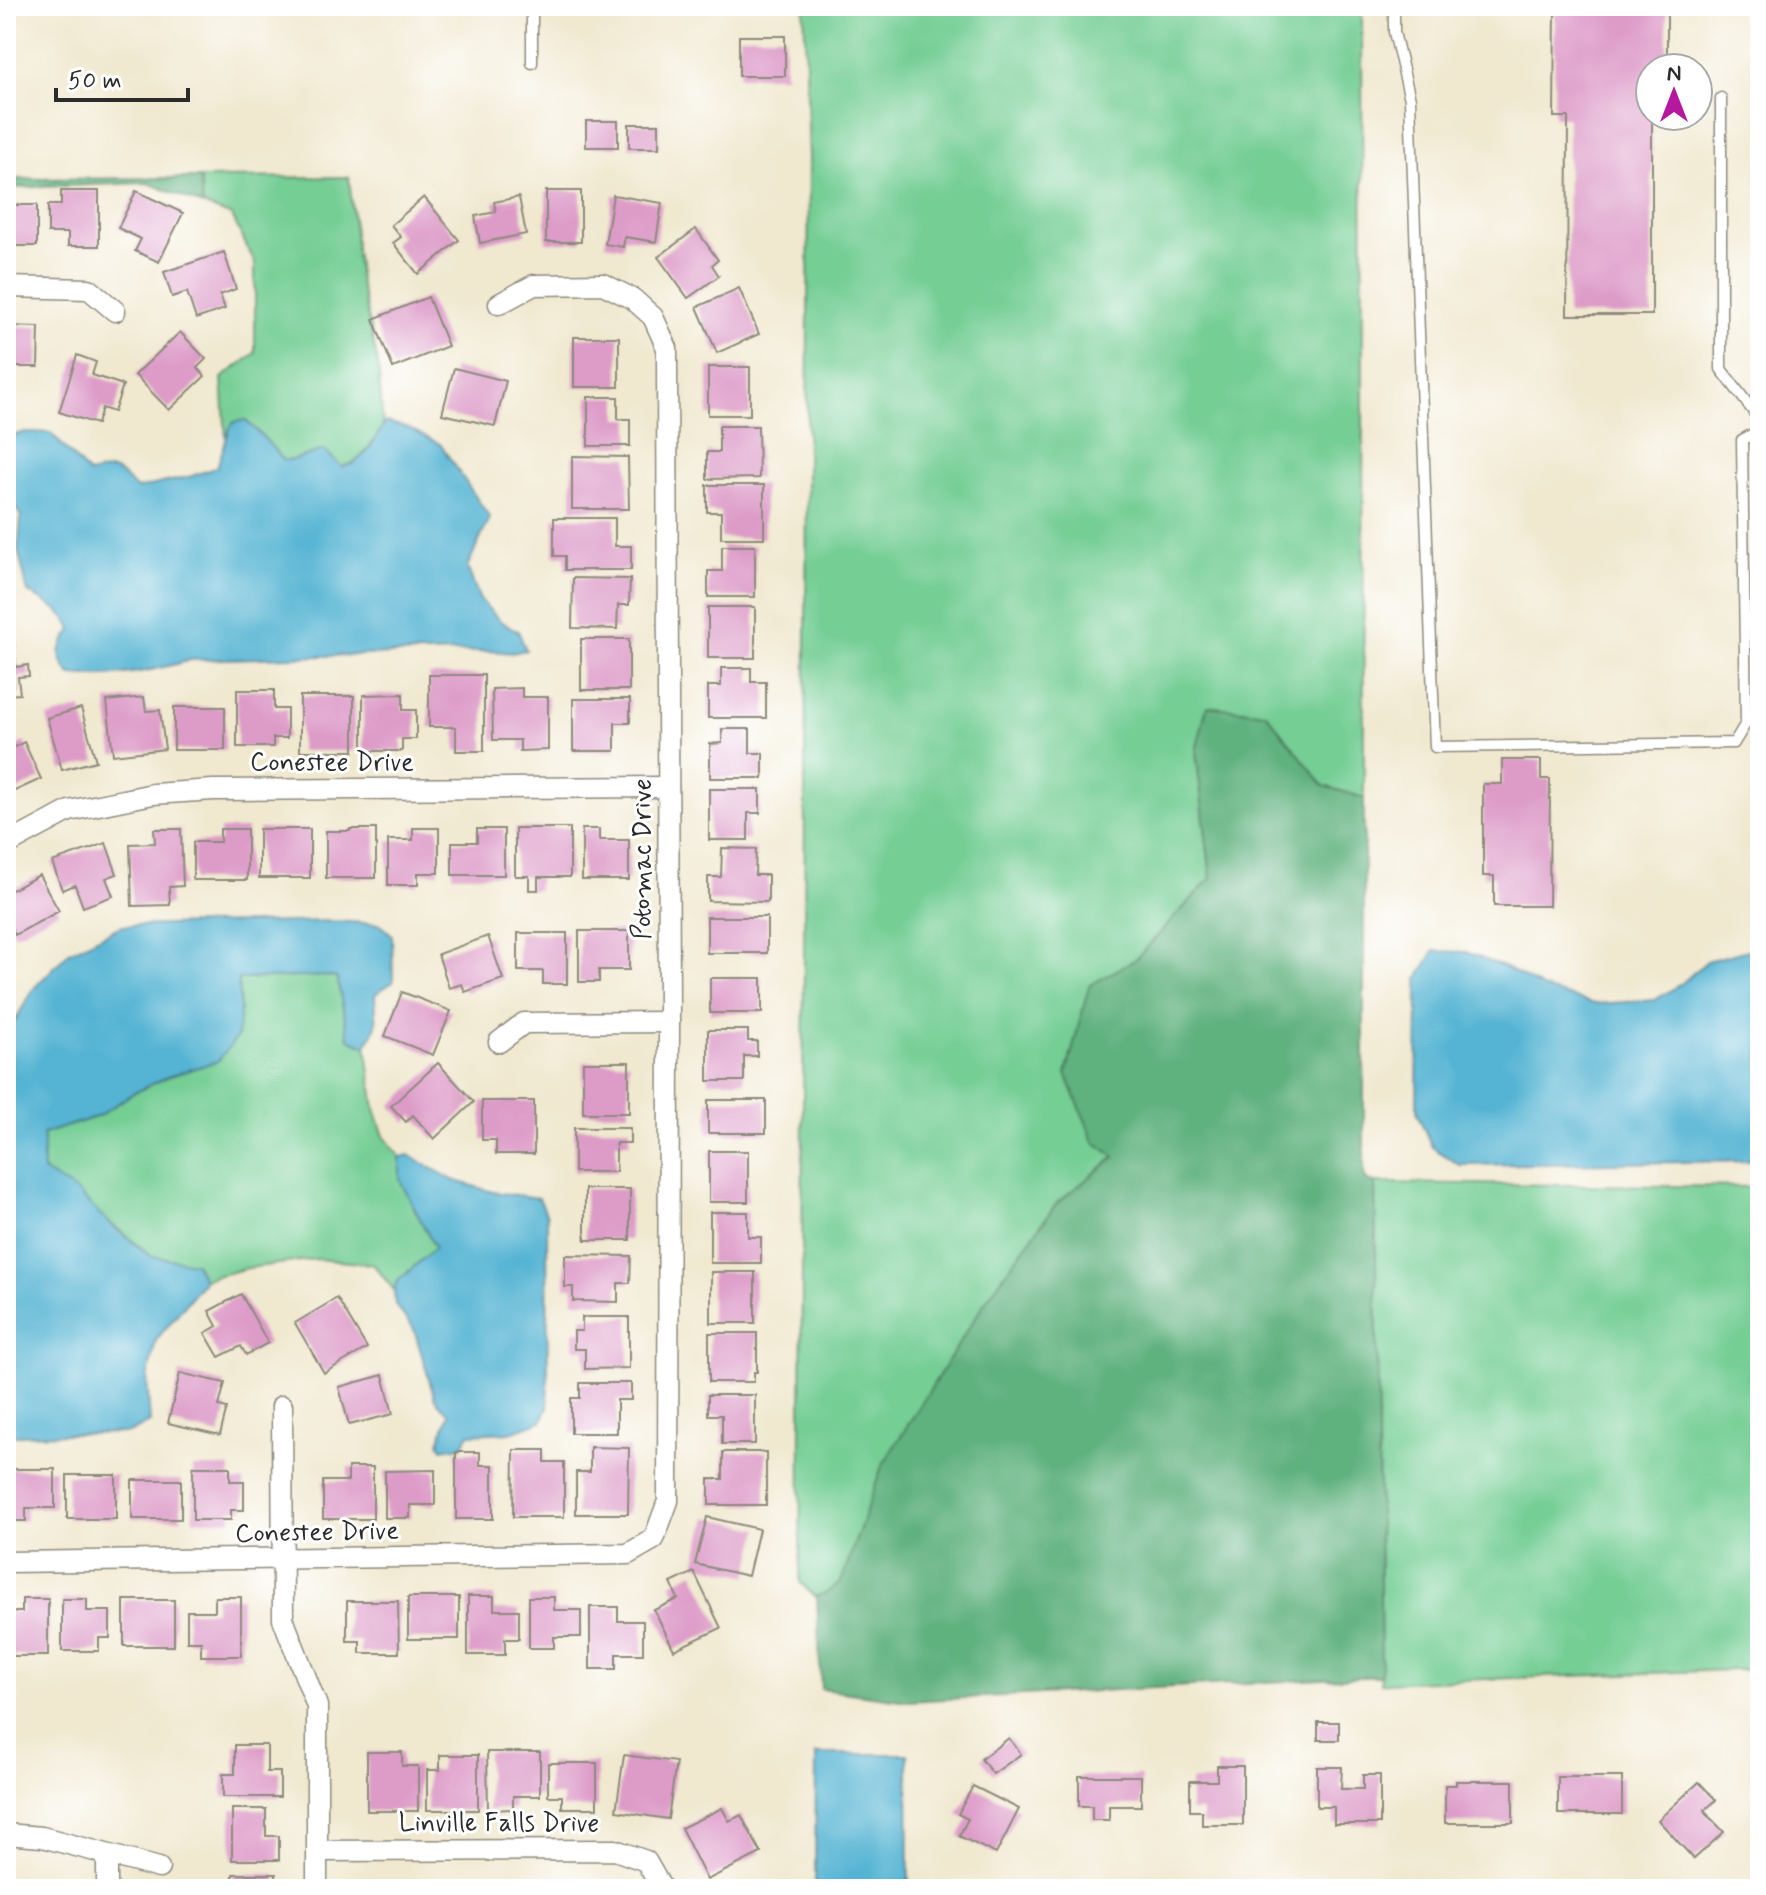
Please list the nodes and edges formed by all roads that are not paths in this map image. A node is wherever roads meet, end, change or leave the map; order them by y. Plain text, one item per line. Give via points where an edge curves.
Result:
1 (532, 6) edge
2 (1394, 6) edge
3 (532, 63) dead end
4 (1721, 98) dead end
5 (6, 287) edge
6 (499, 304) dead end
7 (115, 311) dead end
8 (1760, 420) edge
9 (1760, 430) edge
10 (668, 787) junction
11 (6, 845) edge
12 (669, 1022) junction
13 (499, 1042) dead end
14 (282, 1406) dead end
15 (628, 1554) joint
16 (282, 1560) junction
17 (6, 1562) edge
18 (6, 1834) edge
19 (318, 1851) junction
20 (107, 1856) junction
21 (159, 1868) dead end
22 (107, 1889) edge
23 (317, 1889) edge
24 (662, 1889) edge

1 - 3 lane
2 - 9 lane via 1394,32 1410,99 1435,747 1734,743 1746,723 1742,440
4 - 8 lane via 1721,369
5 - 7 street via 89,289
6 - 10 street, Potomac Drive via 534,285 603,284 633,299 653,317 667,348
10 - 11 street, Conestee Drive via 153,794 69,811
10 - 12 street, Potomac Drive
12 - 13 street via 524,1023
12 - 15 street, Potomac Drive via 668,1501 654,1539
14 - 16 street
15 - 16 street, Conestee Drive
16 - 17 street, Conestee Drive
16 - 19 street via 283,1619 317,1706
18 - 20 street via 42,1837
19 - 23 street
19 - 24 street, Linville Falls Drive via 615,1850 646,1861
20 - 21 street
20 - 22 street

